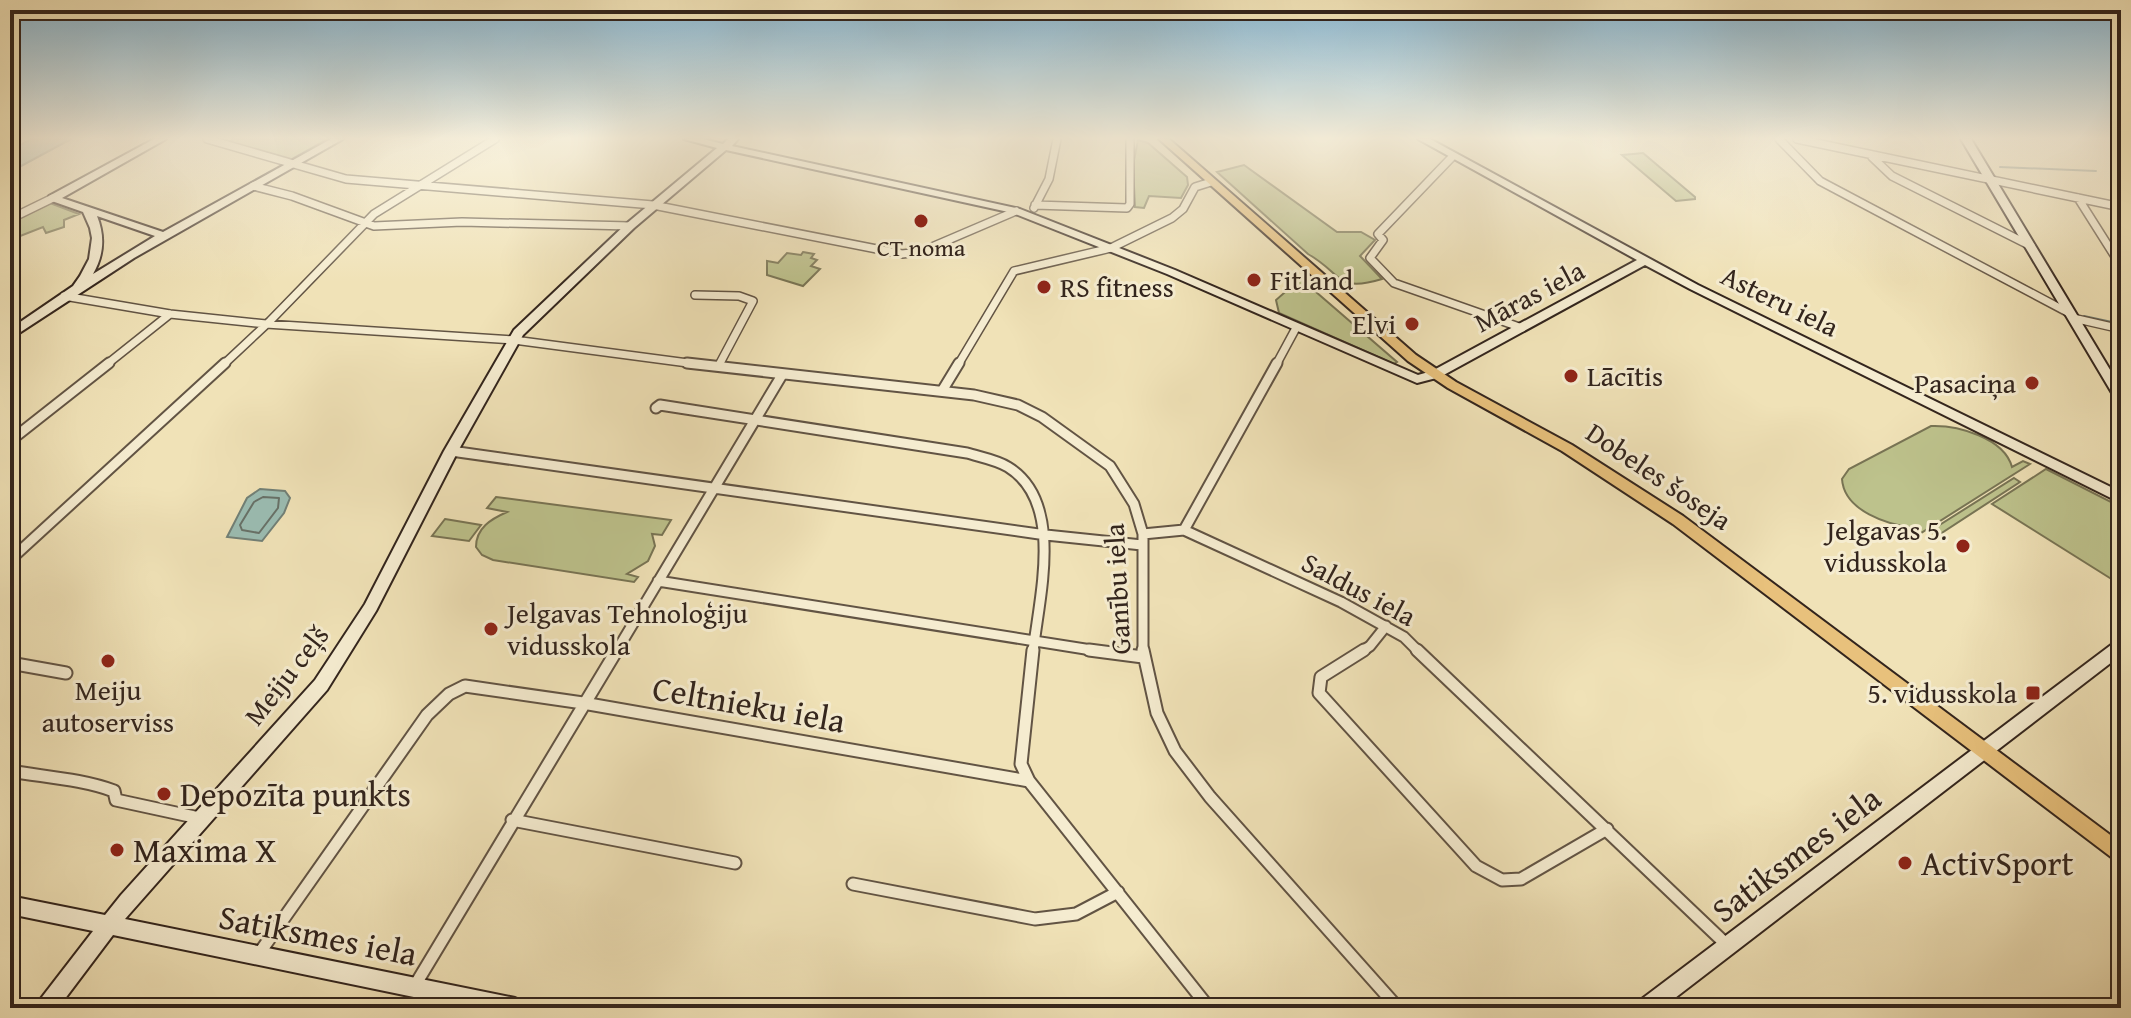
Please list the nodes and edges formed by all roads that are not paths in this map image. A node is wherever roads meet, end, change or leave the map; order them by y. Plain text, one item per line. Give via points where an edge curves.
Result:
1 (418, 186) edge
2 (74, 187) edge
3 (252, 187) edge
4 (255, 187) edge
5 (424, 187) edge
6 (676, 187) edge
7 (913, 187) edge
8 (1045, 187) edge
9 (1130, 187) edge
10 (1197, 187) edge
11 (1216, 187) edge
12 (1424, 187) edge
13 (1506, 187) edge
14 (1830, 187) edge
15 (1913, 187) edge
16 (1995, 187) edge
17 (2020, 187) edge
18 (53, 198) junction
19 (2078, 198) junction
20 (653, 205) junction
21 (2121, 207) edge
22 (87, 209) junction
23 (1016, 211) junction
24 (1033, 211) junction
25 (10, 219) edge
26 (119, 220) junction
27 (366, 223) junction
28 (630, 226) junction
29 (98, 229) junction
30 (164, 236) junction
31 (2031, 246) junction
32 (1111, 248) junction
33 (1644, 261) junction
34 (2121, 266) edge
35 (66, 295) junction
36 (695, 295) dead end
37 (170, 314) junction
38 (2072, 316) junction
39 (266, 324) junction
40 (1296, 328) junction
41 (1522, 328) junction
42 (2121, 329) edge
43 (10, 335) edge
44 (514, 340) junction
45 (719, 365) junction
46 (1436, 374) junction
47 (782, 375) junction
48 (942, 391) junction
49 (2121, 398) edge
50 (656, 408) dead end
51 (754, 422) junction
52 (10, 441) edge
53 (451, 451) junction
54 (716, 488) junction
55 (2121, 498) edge
56 (1184, 530) junction
57 (1046, 535) junction
58 (1142, 539) junction
59 (10, 560) edge
60 (658, 581) junction
61 (1386, 626) junction
62 (1034, 642) junction
63 (2121, 646) edge
64 (1143, 657) junction
65 (10, 663) edge
66 (66, 673) dead end
67 (583, 703) junction
68 (1984, 751) junction
69 (10, 771) edge
70 (1029, 781) junction
71 (201, 818) junction
72 (512, 820) junction
73 (1607, 829) junction
74 (2121, 854) edge
75 (735, 863) dead end
76 (853, 884) dead end
77 (1118, 892) junction
78 (10, 905) edge
79 (108, 926) junction
80 (1728, 946) junction
81 (258, 955) junction
82 (414, 987) junction
83 (46, 1008) edge
84 (515, 1008) edge
85 (1209, 1008) edge
86 (1398, 1008) edge
87 (1646, 1008) edge

1 - 27 street
2 - 18 street
3 - 30 street
4 - 27 street
5 - 20 street
6 - 20 street, Meiju ceļš
7 - 23 street, Dobeles šoseja
8 - 24 street
9 - 24 street via 1127,208
10 - 32 street via 1172,218
11 - 46 main road via 1381,333
12 - 41 street via 1378,234 1383,240 1370,258 1394,283
13 - 33 street, Asteru iela
14 - 38 street
15 - 31 street
16 - 31 street
17 - 19 street
18 - 22 street
18 - 25 street
19 - 21 street
19 - 34 street
20 - 23 street via 907,254
20 - 28 street, Meiju ceļš
22 - 26 street
22 - 29 street
23 - 24 street, Dobeles šoseja
24 - 32 street, Dobeles šoseja
26 - 29 street
26 - 30 street
27 - 28 street
27 - 39 street
28 - 44 street, Meiju ceļš
29 - 35 street via 92,268
30 - 35 street
31 - 38 street
32 - 40 street, Dobeles šoseja
32 - 48 street via 1014,271
33 - 41 street, Māras iela
33 - 55 street, Asteru iela
35 - 37 street, Ganību iela
35 - 43 street
36 - 45 street via 753,301
37 - 39 street, Ganību iela
37 - 52 street
38 - 42 street
38 - 49 street
39 - 44 street, Ganību iela
39 - 59 street
40 - 46 street, Dobeles šoseja via 1403,375 1417,379
40 - 56 street
41 - 46 street, Māras iela
44 - 45 street, Ganību iela
44 - 53 street, Meiju ceļš
45 - 47 street, Ganību iela
46 - 68 main road, Dobeles šoseja via 1567,448 1678,520
47 - 48 street, Ganību iela
47 - 51 street
48 - 58 street, Ganību iela via 1018,405 1076,437 1125,487
50 - 51 street
51 - 54 street
51 - 57 street via 967,453 1008,467 1033,492
53 - 54 street
53 - 71 street, Meiju ceļš via 371,607 321,685
54 - 57 street
54 - 60 street
56 - 58 street
56 - 61 street, Saldus iela
57 - 58 street
57 - 62 street
58 - 64 street, Ganību iela
60 - 62 street
60 - 67 street
61 - 73 street, Saldus iela via 1427,657
61 - 73 street via 1370,646 1321,677 1319,693 1476,866 1512,881
62 - 64 street
62 - 70 street via 1021,747
63 - 68 street, Satiksmes iela
64 - 86 street, Ganību iela via 1157,713 1187,769
65 - 66 street
67 - 70 street, Celtnieku iela
67 - 72 street
67 - 81 street, Celtnieku iela via 478,686 449,694 427,715
68 - 74 main road, Dobeles šoseja
68 - 80 street, Satiksmes iela
69 - 71 street via 93,783 114,791 116,800
70 - 77 street
71 - 79 street, Meiju ceļš
72 - 75 street
72 - 82 street
73 - 80 street, Saldus iela
76 - 77 street via 1035,919 1076,914
77 - 85 street
78 - 79 street, Satiksmes iela
79 - 81 street, Satiksmes iela
79 - 83 street, Meiju ceļš
80 - 87 street, Satiksmes iela
81 - 82 street, Satiksmes iela
82 - 84 street, Satiksmes iela

